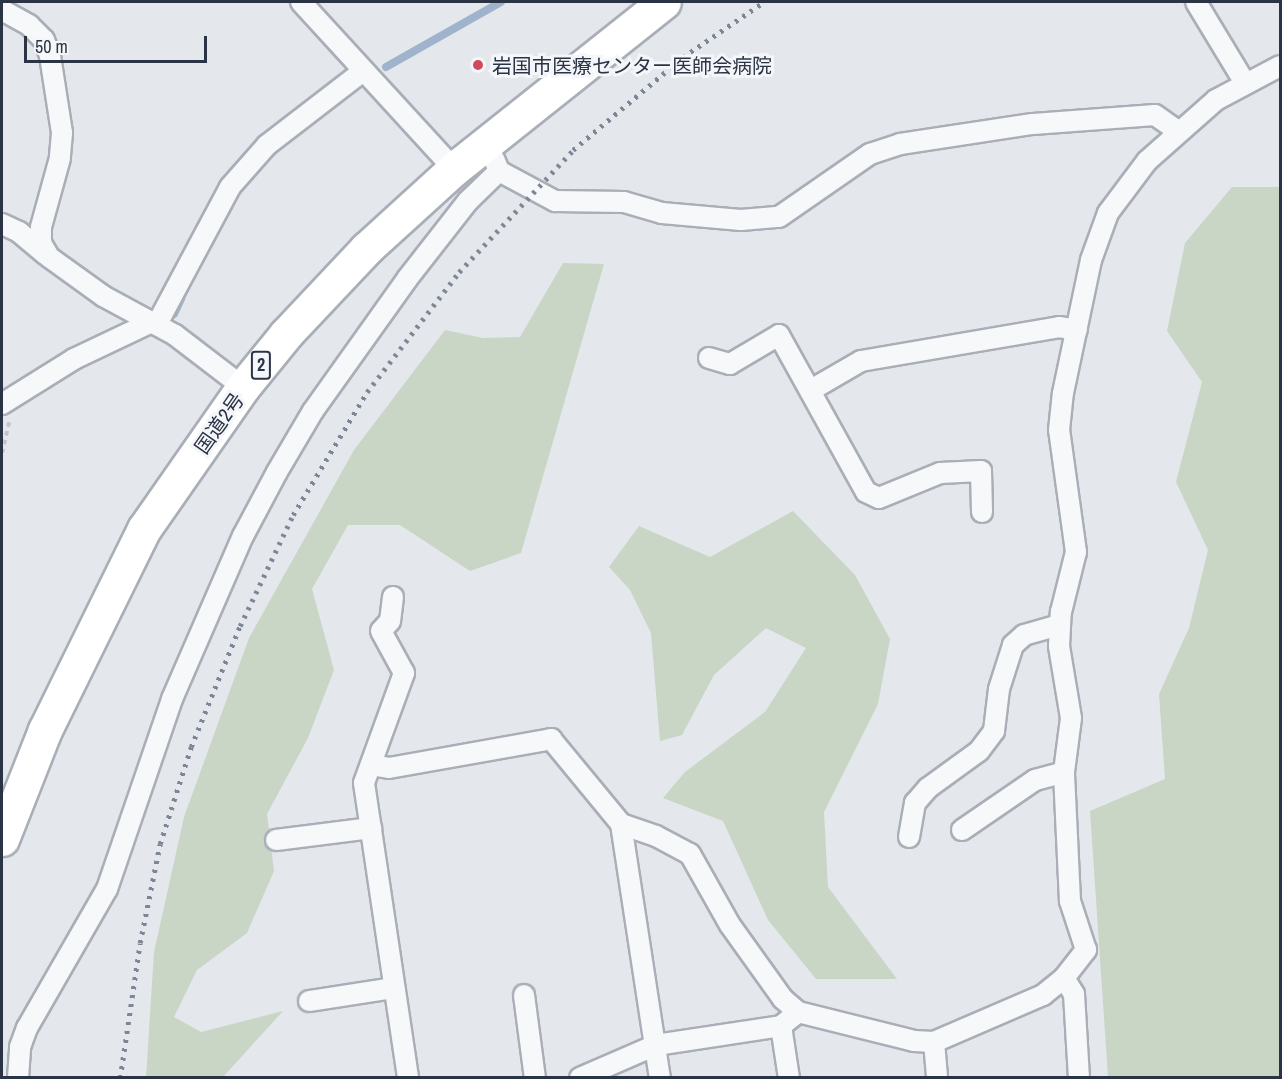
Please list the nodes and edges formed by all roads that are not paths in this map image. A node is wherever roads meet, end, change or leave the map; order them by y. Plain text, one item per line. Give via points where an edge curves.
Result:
1 (301, 2) edge
2 (664, 2) edge
3 (1196, 2) edge
4 (2, 10) edge
5 (1281, 66) edge
6 (363, 71) junction
7 (1245, 83) junction
8 (1179, 132) junction
9 (493, 157) junction
10 (454, 169) junction
11 (2, 224) edge
12 (49, 257) junction
13 (154, 323) junction
14 (1077, 330) junction
15 (709, 358) dead end
16 (243, 387) junction
17 (811, 390) junction
18 (2, 404) edge
19 (982, 512) dead end
20 (393, 597) dead end
21 (1060, 625) junction
22 (370, 765) junction
23 (1064, 772) junction
24 (621, 824) junction
25 (371, 828) junction
26 (962, 830) dead end
27 (909, 837) dead end
28 (2, 839) edge
29 (276, 840) dead end
30 (1064, 978) junction
31 (394, 988) junction
32 (524, 995) dead end
33 (309, 1000) dead end
34 (798, 1012) junction
35 (781, 1026) junction
36 (934, 1042) junction
37 (656, 1045) junction
38 (18, 1077) edge
39 (408, 1077) edge
40 (535, 1077) edge
41 (580, 1077) edge
42 (660, 1077) edge
43 (789, 1077) edge
44 (937, 1077) edge
45 (1079, 1077) edge

1 - 6 street
2 - 9 highway, 国道2号 / 2
3 - 7 street
4 - 12 street via 29,25 44,40 50,56 62,133 60,158 41,227 41,243
5 - 7 street
6 - 10 street
6 - 13 street via 267,145 230,187
7 - 8 street via 1216,100
8 - 9 street via 1155,115 1033,124 900,144 861,160 811,198 778,217 741,220 662,213 624,202 555,201
8 - 14 street via 1147,161 1108,213 1091,260
9 - 10 highway, 国道2号 / 2
9 - 38 street via 468,201 313,411 238,546 177,688 107,889 27,1028 20,1047
10 - 16 highway, 国道2号 / 2 via 366,249 286,334
11 - 12 street via 19,232
12 - 13 street via 103,296
13 - 16 street
13 - 18 street via 74,359
14 - 17 street via 1059,327 861,361
14 - 21 street via 1059,430 1076,552
15 - 17 street via 730,364 779,335
16 - 28 highway, 国道2号 / 2 via 144,529 45,730
17 - 19 street via 866,492 879,498 940,473 981,471
20 - 22 street via 390,621 381,632 404,673
21 - 23 street via 1059,646 1071,718
21 - 27 street via 1024,635 1013,645 999,689 994,731 980,751 928,788 915,803
22 - 24 street via 389,768 551,739
22 - 25 street via 364,783
23 - 26 street via 1035,780
23 - 30 street via 1070,901 1086,950
24 - 34 street via 656,836 690,855 730,925 783,999
24 - 37 street
25 - 29 street
25 - 31 street
30 - 36 street via 1042,995
30 - 45 street via 1074,994
31 - 33 street
31 - 39 street
32 - 40 street
34 - 35 street
34 - 36 street via 914,1041
35 - 37 street
35 - 43 street
36 - 44 street
37 - 41 street
37 - 42 street

